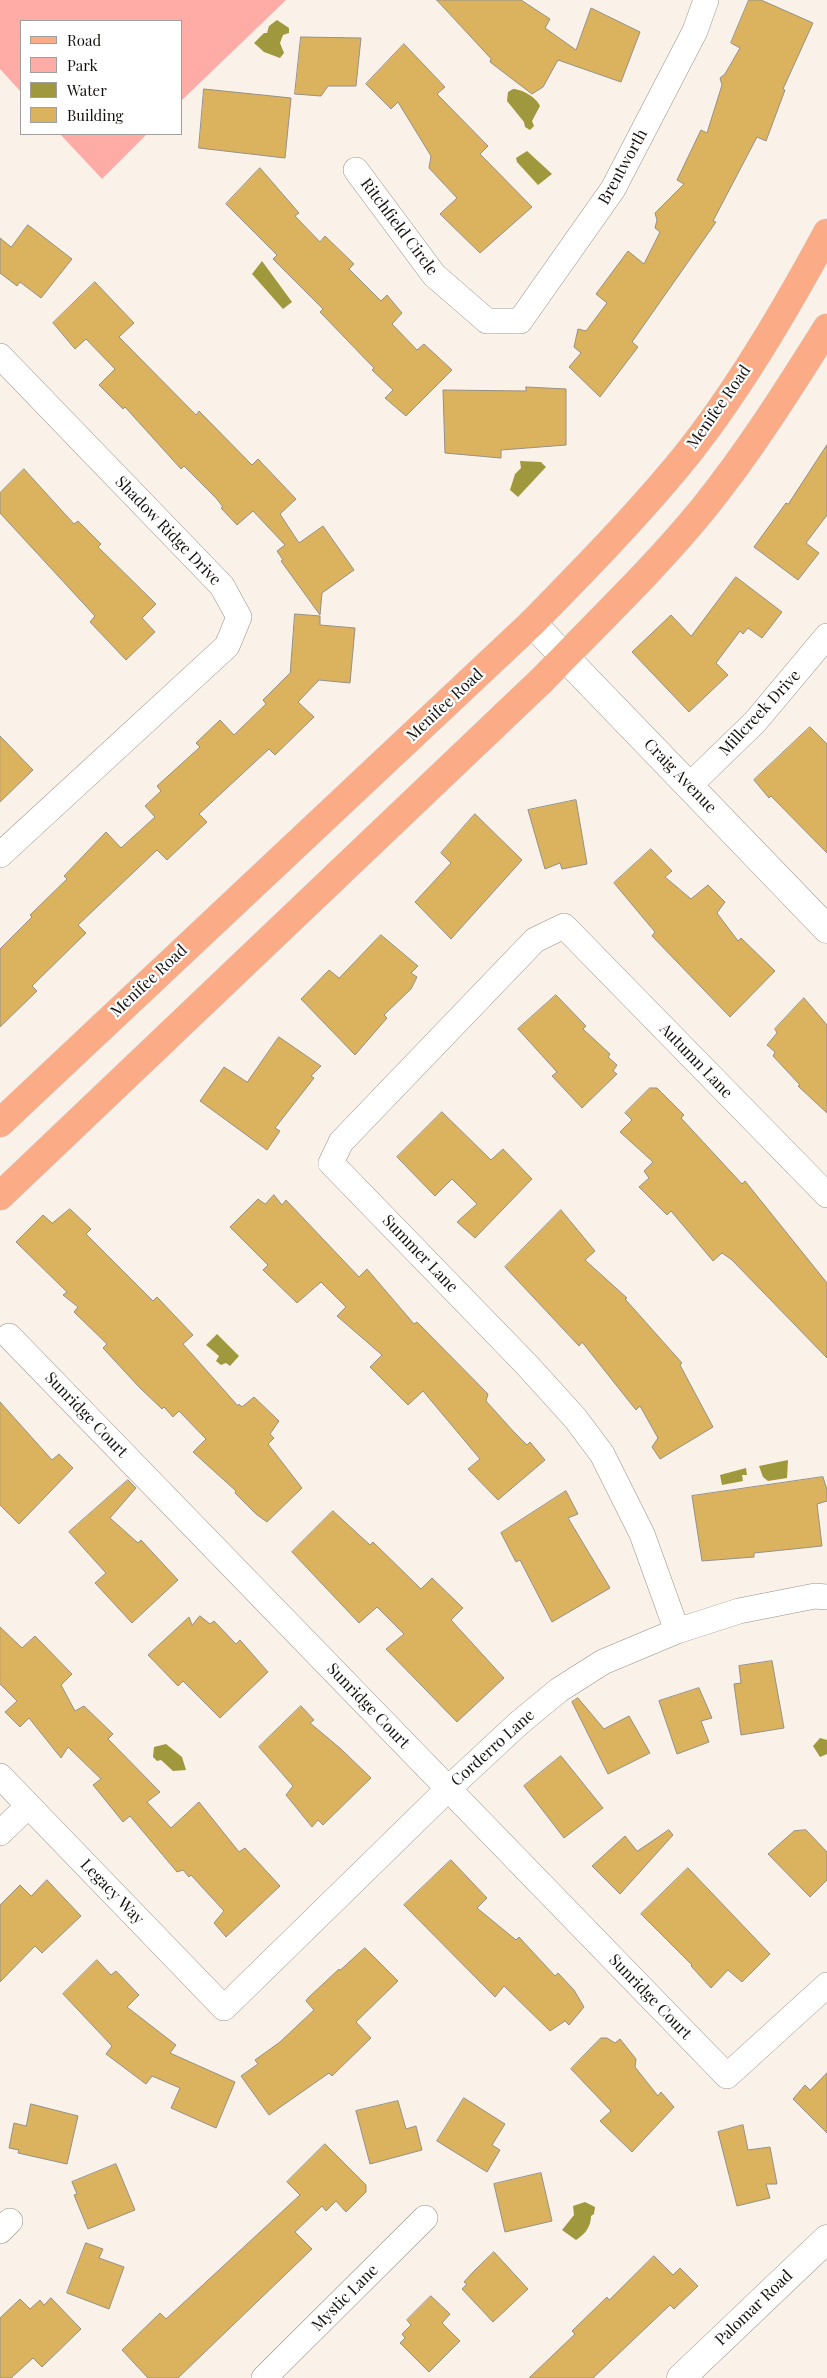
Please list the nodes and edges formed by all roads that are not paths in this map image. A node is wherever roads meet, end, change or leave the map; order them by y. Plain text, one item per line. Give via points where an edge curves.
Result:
1 (704, 0) edge
2 (356, 170) dead end
3 (827, 233) edge
4 (520, 321) joint
5 (827, 328) edge
6 (0, 356) edge
7 (532, 623) junction
8 (827, 636) edge
9 (565, 657) junction
10 (689, 786) junction
11 (0, 855) edge
12 (564, 926) joint
13 (827, 929) edge
14 (0, 1123) edge
15 (827, 1195) edge
16 (0, 1196) edge
17 (9, 1336) dead end
18 (827, 1597) edge
19 (677, 1631) junction
20 (0, 1776) edge
21 (448, 1789) junction
22 (28, 1806) junction
23 (0, 1833) edge
24 (827, 1985) edge
25 (224, 2008) joint
26 (426, 2218) dead end
27 (827, 2239) edge
28 (264, 2378) edge
29 (681, 2378) edge

1 - 4 street, Brentworth via 696,31 614,189
2 - 4 street, Ritchfield Circle via 434,275 487,321
3 - 7 main road, Menifee Road via 756,353 676,467
5 - 9 main road via 765,426 702,509
6 - 11 street, Shadow Ridge Drive via 222,586 239,616 227,646
7 - 9 street, Craig Avenue
7 - 14 main road, Menifee Road
8 - 10 street, Millcreek Drive via 755,722
9 - 10 street, Craig Avenue
9 - 16 main road
10 - 13 street, Craig Avenue
12 - 15 street, Autumn Lane
12 - 19 street, Summer Lane via 535,940 342,1142 331,1162 526,1364 575,1418 602,1454 642,1534
17 - 21 street, Sunridge Court
18 - 19 street, Corderro Lane via 815,1596 739,1611
19 - 21 street, Corderro Lane via 603,1662 559,1690
20 - 22 street, Legacy Way
21 - 24 street, Sunridge Court via 726,2076
21 - 25 street, Corderro Lane
22 - 23 street
22 - 25 street, Legacy Way
26 - 28 street, Mystic Lane
27 - 29 street, Palomar Road

